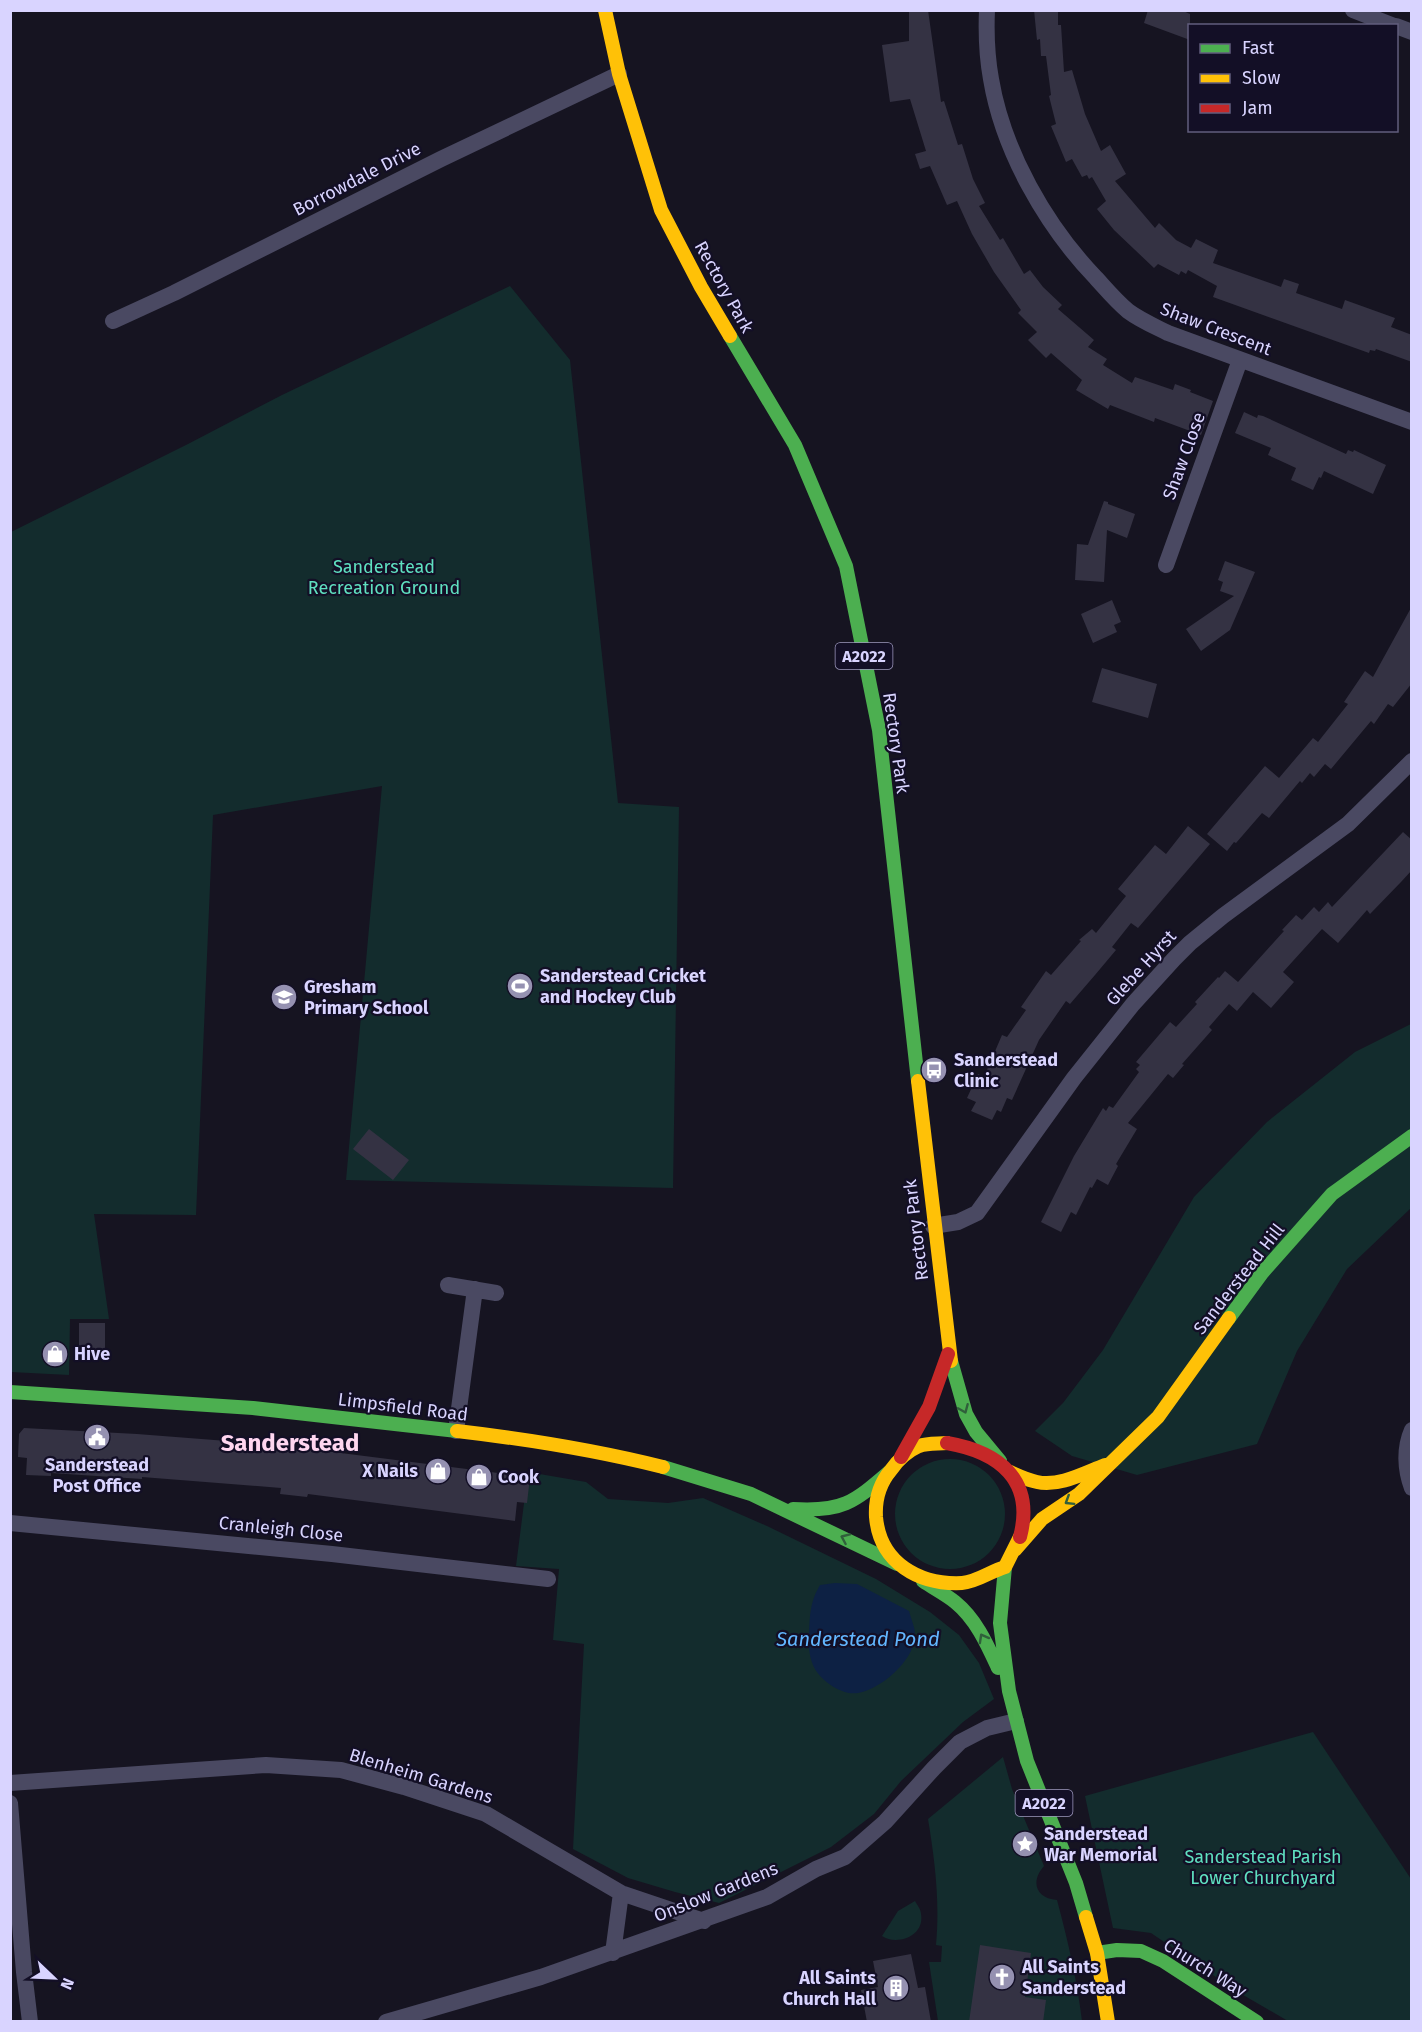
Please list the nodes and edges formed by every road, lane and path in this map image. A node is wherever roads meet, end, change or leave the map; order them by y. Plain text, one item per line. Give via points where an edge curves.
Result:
1 (605, 10) edge
2 (987, 10) edge
3 (1353, 10) edge
4 (1390, 24) edge
5 (619, 74) junction
6 (113, 321) dead end
7 (1240, 360) junction
8 (1412, 422) edge
9 (1166, 565) dead end
10 (1412, 761) edge
11 (1412, 1136) edge
12 (933, 1226) junction
13 (448, 1285) dead end
14 (475, 1289) junction
15 (496, 1293) dead end
16 (948, 1353) junction
17 (10, 1392) edge
18 (1412, 1430) edge
19 (456, 1431) junction
20 (899, 1460) junction
21 (1113, 1462) junction
22 (1005, 1466) junction
23 (889, 1472) junction
24 (1412, 1488) edge
25 (782, 1508) junction
26 (10, 1523) edge
27 (1015, 1550) junction
28 (897, 1564) junction
29 (1005, 1567) junction
30 (911, 1573) junction
31 (548, 1580) dead end
32 (1009, 1690) junction
33 (1016, 1721) junction
34 (10, 1783) edge
35 (10, 1803) edge
36 (621, 1893) junction
37 (704, 1921) junction
38 (613, 1953) junction
39 (1097, 1953) junction
40 (30, 2022) edge
41 (386, 2022) edge
42 (1108, 2022) edge
43 (1257, 2022) edge

1 - 5 main road, Rectory Park / A2022
2 - 7 street, Shaw Crescent via 991,79 1010,143 1034,196 1069,248 1136,316 1168,333
3 - 4 street
5 - 6 street, Borrowdale Drive
5 - 12 main road, Rectory Park / A2022 via 660,210 795,445 846,566 879,730
7 - 8 street, Shaw Crescent
7 - 9 street, Shaw Close
10 - 12 street, Glebe Hyrst via 1341,830 1187,946 1133,1004 1074,1078 977,1213 958,1222
11 - 21 main road, Sanderstead Hill via 1332,1194 1262,1273 1158,1417
12 - 16 main road, Rectory Park / A2022
13 - 14 street
14 - 15 street
14 - 19 street
16 - 20 main road, Rectory Park / A2022 via 930,1410
16 -> 22 main road, Rectory Park / A2022 via 957,1389 975,1431
17 - 19 main road, Limpsfield Road via 253,1408
18 - 24 street via 1407,1442 1407,1477
19 - 25 main road, Limpsfield Road via 618,1456 751,1494
20 - 22 main road via 922,1445 947,1443 980,1450
20 - 23 main road
21 - 22 main road, Sanderstead Hill via 1041,1483 1027,1480
21 -> 27 main road, Sanderstead Hill via 1079,1494 1042,1520
22 - 27 main road via 1017,1485 1023,1506 1021,1535
23 - 25 main road, Limpsfield Road via 855,1501 836,1509 819,1512
23 - 28 main road via 880,1484 876,1524 879,1539
28 -> 25 main road, Limpsfield Road
26 - 31 street, Cranleigh Close via 332,1554
27 - 29 main road
28 - 30 main road
29 - 30 main road via 963,1582 944,1582
29 - 32 main road, A2022 via 1000,1623
32 -> 30 main road, A2022 via 967,1613
32 - 33 main road, A2022
33 - 37 street, Onslow Gardens via 987,1728 960,1742 885,1822 845,1857 767,1897
33 - 39 main road, A2022 via 1027,1761 1076,1883
34 - 36 street, Blenheim Gardens via 266,1765 340,1770 486,1814
35 - 40 street
36 - 37 street, Blenheim Gardens
36 - 38 street
37 - 38 street, Onslow Gardens
38 - 41 street, Onslow Gardens
39 - 42 main road, A2022
39 - 43 main road, Church Way via 1141,1951

